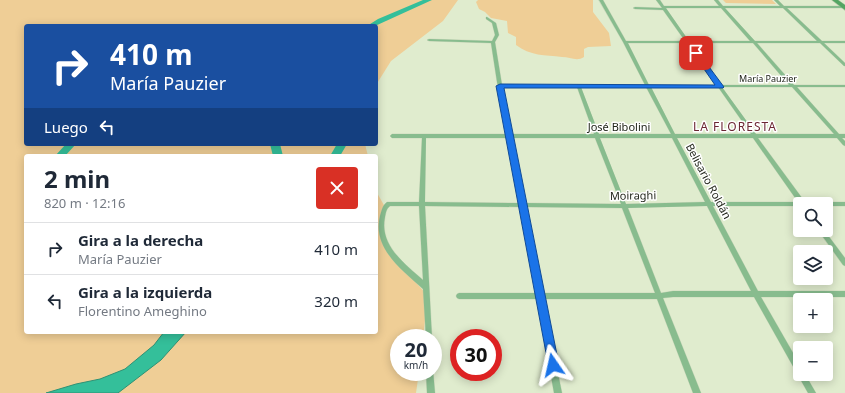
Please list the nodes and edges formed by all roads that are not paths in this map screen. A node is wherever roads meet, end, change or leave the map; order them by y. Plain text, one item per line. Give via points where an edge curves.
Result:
1 (601, 0) edge
2 (658, 0) edge
3 (716, 0) edge
4 (776, 0) edge
5 (835, 0) edge
6 (721, 6) junction
7 (782, 7) junction
8 (844, 7) edge
9 (635, 8) dead end
10 (664, 8) junction
11 (487, 18) dead end
12 (429, 40) dead end
13 (493, 42) junction
14 (625, 42) junction
15 (688, 42) junction
16 (754, 42) junction
17 (820, 42) junction
18 (845, 42) edge
19 (845, 65) edge
20 (500, 86) junction
21 (794, 86) junction
22 (845, 86) edge
23 (579, 87) junction
24 (648, 87) junction
25 (720, 87) junction
26 (510, 135) junction
27 (392, 136) dead end
28 (597, 136) junction
29 (673, 136) junction
30 (756, 136) junction
31 (838, 136) junction
32 (845, 136) edge
33 (424, 137) junction
34 (845, 144) edge
35 (798, 197) edge
36 (422, 204) junction
37 (709, 204) junction
38 (793, 204) edge
39 (833, 204) edge
40 (845, 204) edge
41 (522, 206) junction
42 (625, 206) junction
43 (827, 237) edge
44 (845, 263) edge
45 (427, 288) junction
46 (756, 294) junction
47 (845, 294) edge
48 (540, 295) junction
49 (459, 296) dead end
50 (660, 296) junction
51 (429, 329) edge
52 (793, 359) edge
53 (430, 381) edge
54 (805, 381) edge
55 (431, 393) edge
56 (558, 393) edge
57 (697, 393) edge
58 (812, 393) edge

1 - 14 street, Belisario Roldán
2 - 10 street
3 - 6 street
4 - 7 street
5 - 8 main road
6 - 7 street
6 - 10 street
6 - 16 street
7 - 8 street
7 - 17 street
9 - 10 street
10 - 15 street
11 - 13 street via 494,23 497,35
12 - 13 street
13 - 20 street
14 - 15 street
14 - 24 street, Belisario Roldán
15 - 16 street
15 - 25 street
16 - 17 street
16 - 21 street
17 - 18 street
17 - 19 street
20 - 23 street, María Pauzier
20 - 26 street
21 - 22 street, María Pauzier
21 - 25 street, María Pauzier
21 - 31 street
23 - 24 street, María Pauzier
23 - 28 street
24 - 25 street, María Pauzier
24 - 29 street, Belisario Roldán
25 - 30 street
26 - 28 street, José Bibolini
26 - 33 street, José Bibolini
26 - 41 street
27 - 33 street, José Bibolini
28 - 29 street, José Bibolini
28 - 42 street
29 - 30 street, José Bibolini
29 - 37 street, Belisario Roldán
30 - 31 street, José Bibolini
30 - 35 street
31 - 32 street, José Bibolini
31 - 34 street
33 - 36 street
36 - 41 street, Moiraghi
36 - 45 street
36 - 45 street, Moiraghi via 389,204 381,224 389,252
37 - 38 street, Moiraghi
37 - 42 street, Moiraghi
37 - 46 street, Belisario Roldán
39 - 40 street, Moiraghi
41 - 42 street, Moiraghi
41 - 48 street
42 - 50 street
43 - 44 street
45 - 51 street
46 - 47 street
46 - 50 street
46 - 52 street, Belisario Roldán
48 - 49 street
48 - 50 street
48 - 56 street
50 - 57 street
53 - 55 street
54 - 58 street, Belisario Roldán

